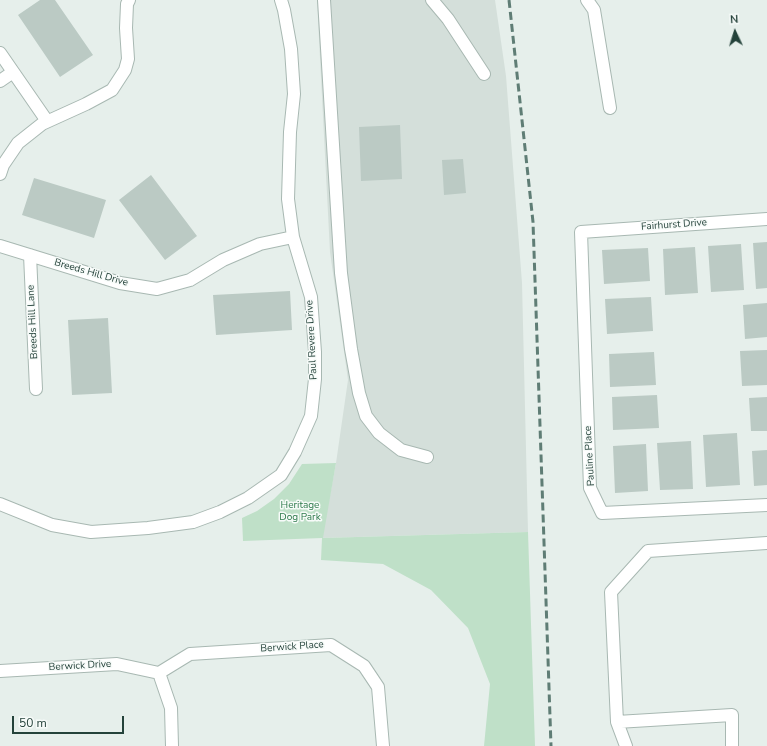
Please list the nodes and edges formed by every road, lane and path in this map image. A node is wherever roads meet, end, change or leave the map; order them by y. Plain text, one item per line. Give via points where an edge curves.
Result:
1 (129, 0) edge
2 (281, 0) edge
3 (324, 0) edge
4 (432, 0) edge
5 (587, 0) edge
6 (0, 52) edge
7 (13, 72) junction
8 (484, 74) dead end
9 (0, 81) edge
10 (610, 108) dead end
11 (47, 121) junction
12 (0, 174) edge
13 (767, 219) edge
14 (581, 232) joint
15 (293, 237) junction
16 (0, 246) edge
17 (30, 256) junction
18 (36, 388) dead end
19 (427, 457) dead end
20 (0, 504) edge
21 (767, 505) edge
22 (767, 543) edge
23 (0, 671) edge
24 (159, 674) junction
25 (617, 722) junction
26 (172, 746) edge
27 (383, 746) edge
28 (626, 746) edge
29 (732, 746) edge

1 - 11 street via 126,28 128,59 125,70 112,90
2 - 15 street, Paul Revere Drive via 291,49 294,94 288,199
3 - 19 street via 341,273 359,393 366,416 379,433 401,450
4 - 8 street via 448,19
5 - 10 street via 594,10
6 - 7 street
7 - 9 street
7 - 11 street
11 - 12 street via 18,143
13 - 14 street, Fairhurst Drive
14 - 21 street, Pauline Place via 590,488 602,513
15 - 17 street, Breeds Hill Drive via 260,244 223,260 190,280 157,289 120,283
15 - 20 street, Paul Revere Drive via 311,298 315,379 311,416 295,452 281,474 248,498 220,512 193,522 148,528 91,532 52,525
16 - 17 street, Breeds Hill Drive
17 - 18 street, Breeds Hill Lane
22 - 25 street via 648,551 612,592
23 - 24 street, Berwick Drive via 117,664
24 - 26 street via 171,708
24 - 27 street, Berwick Place via 190,654 331,645 364,666 378,687
25 - 28 street
25 - 29 street via 732,715

